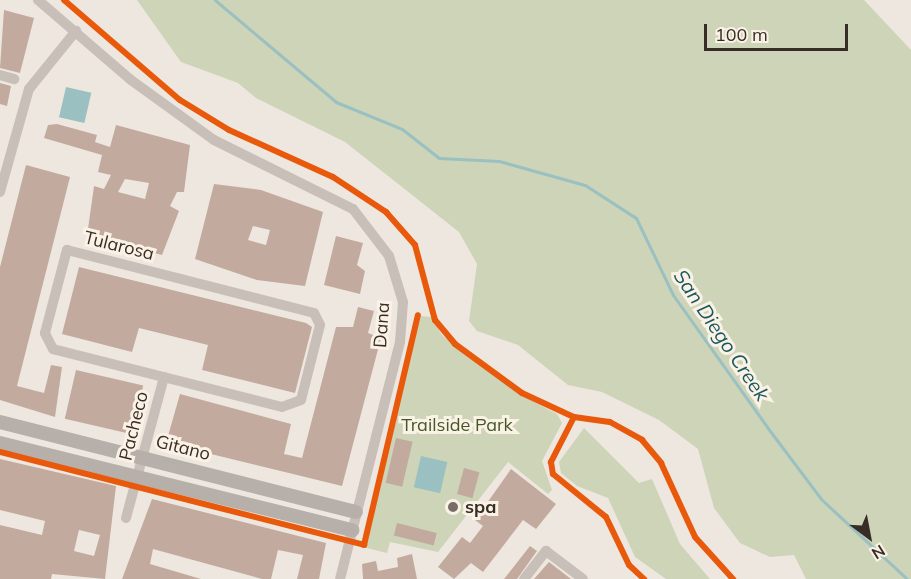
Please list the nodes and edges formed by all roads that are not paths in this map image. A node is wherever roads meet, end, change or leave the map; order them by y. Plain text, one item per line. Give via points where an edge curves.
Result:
1 (38, 0) edge
2 (76, 31) junction
3 (0, 75) edge
4 (14, 80) dead end
5 (4, 156) edge
6 (0, 192) edge
7 (164, 377) junction
8 (0, 422) edge
9 (0, 443) edge
10 (143, 456) junction
11 (138, 474) junction
12 (356, 512) junction
13 (126, 518) dead end
14 (352, 530) junction
15 (340, 579) edge
16 (524, 579) edge
17 (583, 579) edge

1 - 2 street, Dana
2 - 5 street via 29,89
2 - 12 street, Dana via 131,80 208,136 347,205 380,239 399,282 403,324
3 - 4 street
5 - 6 street
7 - 7 street, Tularosa via 49,345 45,333 67,250 319,317 296,405 282,407
7 - 10 street, Pacheco
8 - 10 street, Gitano
9 - 11 street, Gitano
10 - 11 street, Pacheco
10 - 12 street, Gitano
11 - 13 street, Pacheco
11 - 14 street, Gitano
12 - 14 street, Dana
14 - 15 street, Dana
16 - 17 street via 546,550

